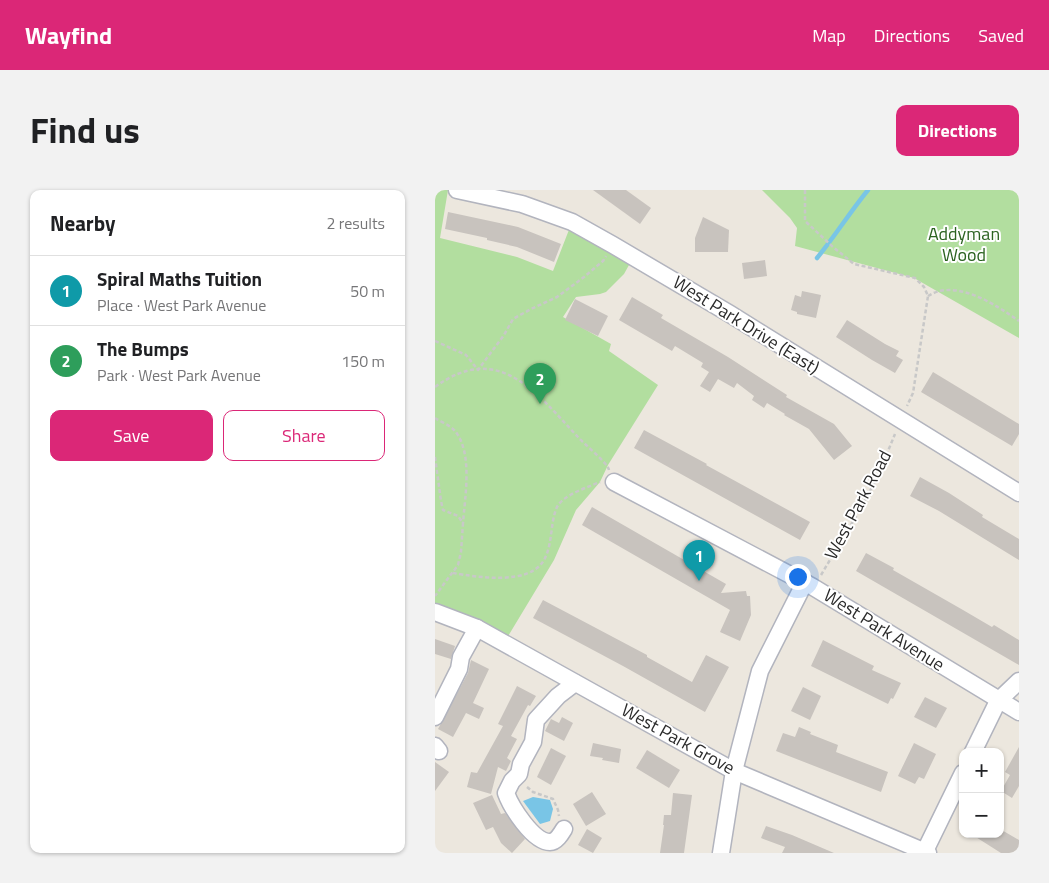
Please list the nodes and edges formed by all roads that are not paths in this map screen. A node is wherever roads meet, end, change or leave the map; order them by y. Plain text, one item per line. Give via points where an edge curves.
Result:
1 (457, 190) edge
2 (607, 482) road end
3 (1019, 493) edge
4 (809, 585) junction
5 (435, 612) edge
6 (477, 628) junction
7 (1019, 681) edge
8 (575, 683) junction
9 (998, 700) junction
10 (1019, 712) edge
11 (435, 717) edge
12 (975, 748) edge
13 (734, 770) junction
14 (959, 782) edge
15 (562, 826) road end
16 (554, 848) edge
17 (926, 852) edge
18 (721, 853) edge

1 - 3 street, West Park Drive (East) via 522,204 572,222 730,314
2 - 4 street, West Park Avenue
4 - 9 street, West Park Avenue
4 - 13 street via 760,671
5 - 6 street, West Park Grove
6 - 8 street, West Park Grove
6 - 11 street
7 - 9 street
8 - 13 street, West Park Grove
8 - 16 street via 536,720 533,742 519,774 506,793 522,820
9 - 10 street, West Park Avenue
9 - 12 street
13 - 17 street, West Park Grove
13 - 18 street
14 - 17 street
15 - 16 street

